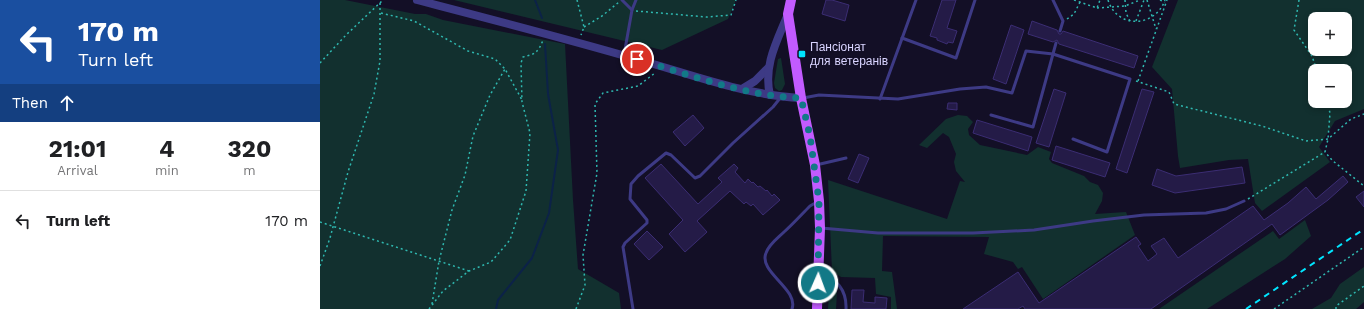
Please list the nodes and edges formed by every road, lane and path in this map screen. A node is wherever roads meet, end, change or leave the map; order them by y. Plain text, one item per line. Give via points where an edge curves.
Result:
1 (383, 0) edge
2 (417, 0) edge
3 (577, 0) edge
4 (622, 0) edge
5 (636, 0) edge
6 (736, 0) edge
7 (791, 0) edge
8 (916, 0) edge
9 (975, 0) edge
10 (1053, 0) edge
11 (1074, 0) edge
12 (1100, 0) edge
13 (1108, 0) edge
14 (1125, 0) edge
15 (1140, 0) edge
16 (1146, 0) edge
17 (1160, 0) edge
18 (1299, 0) edge
19 (1080, 1) edge
20 (1166, 1) edge
21 (380, 2) junction
22 (1125, 6) junction
23 (1097, 8) junction
24 (1112, 8) junction
25 (632, 10) junction
26 (381, 13) junction
27 (788, 14) junction
28 (1152, 17) junction
29 (1063, 21) junction
30 (1130, 21) junction
31 (1136, 21) junction
32 (584, 26) junction
33 (1157, 30) junction
34 (1060, 31) dead end
35 (546, 33) junction
36 (902, 38) junction
37 (577, 42) junction
38 (1056, 43) dead end
39 (1053, 54) junction
40 (624, 55) junction
41 (320, 63) edge
42 (1315, 64) edge
43 (663, 66) junction
44 (768, 68) junction
45 (505, 69) junction
46 (1130, 79) junction
47 (1138, 81) junction
48 (742, 89) junction
49 (770, 95) junction
50 (781, 97) junction
51 (801, 98) junction
52 (880, 99) junction
53 (522, 102) junction
54 (1328, 108) edge
55 (1364, 114) edge
56 (991, 115) dead end
57 (1328, 139) junction
58 (1073, 140) dead end
59 (1325, 152) junction
60 (846, 158) dead end
61 (814, 166) junction
62 (1364, 186) edge
63 (819, 201) junction
64 (1244, 201) joint
65 (320, 222) edge
66 (333, 226) junction
67 (820, 228) junction
68 (1364, 247) edge
69 (439, 262) junction
70 (320, 266) edge
71 (819, 270) junction
72 (469, 271) junction
73 (1364, 286) edge
74 (432, 304) junction
75 (429, 309) edge
76 (576, 309) edge
77 (633, 309) edge
78 (792, 309) edge
79 (817, 309) edge
80 (846, 309) edge
81 (1274, 309) edge
82 (1336, 309) edge

1 - 21 path
2 - 35 street
3 - 32 path
4 - 25 lane
4 - 32 path
5 - 25 lane
6 - 25 path via 731,14 707,17
7 - 27 main road
8 - 36 lane
9 - 36 lane via 956,58
10 - 29 lane
11 - 19 path
12 - 23 path
13 - 24 path
14 - 22 path
15 - 22 path
16 - 28 path
16 - 31 path
17 - 20 path
18 - 42 path via 1294,30
19 - 23 path
19 - 29 path via 1074,14
20 - 28 path
20 - 33 path
21 - 26 path
21 - 41 path
22 - 24 path
22 - 30 path
23 - 24 path
24 - 30 path via 1119,16
25 - 40 lane
26 - 45 path via 414,21 468,51 495,59
26 - 66 path via 380,61 374,94
27 - 44 street
27 - 51 main road
28 - 31 path
28 - 33 path
29 - 34 lane
30 - 31 path
32 - 37 path
33 - 47 path
35 - 37 street
35 - 53 path via 535,54 523,57
36 - 52 lane
37 - 40 street
38 - 39 lane
39 - 46 lane
39 - 52 lane via 1026,51 1012,93 986,86 898,99
39 - 56 lane via 1033,127
40 - 43 street
43 - 48 street
43 - 76 path via 638,86 603,94 595,104 597,173 583,255 585,285
44 - 48 street via 756,81
44 - 49 street via 767,84
45 - 53 path
45 - 69 path via 473,136 465,175 452,210
46 - 47 path
46 - 58 lane via 1107,152
47 - 57 path via 1169,92 1174,104 1262,126 1306,141
48 - 49 street
49 - 50 street
50 - 51 street
50 - 77 lane via 700,176 695,178 666,153 631,184 630,199 647,220 647,224 623,247
51 - 52 lane via 819,95
51 - 61 main road
53 - 72 path via 530,133 524,198 510,240 491,262
54 - 57 path
55 - 57 path via 1351,119
57 - 59 path
59 - 62 path
59 - 64 path
60 - 61 lane
61 - 63 main road
63 - 67 main road
63 - 78 lane via 810,206 770,245 765,254 768,267 792,300
64 - 67 lane via 1226,209 1206,213 1144,215 1034,230 878,233
65 - 66 path
66 - 69 path
66 - 70 path
67 - 71 main road
68 - 81 path
69 - 72 path
69 - 74 path
71 - 79 main road
71 - 80 lane via 840,286
72 - 74 path via 443,291
73 - 82 path via 1336,306
74 - 75 path

